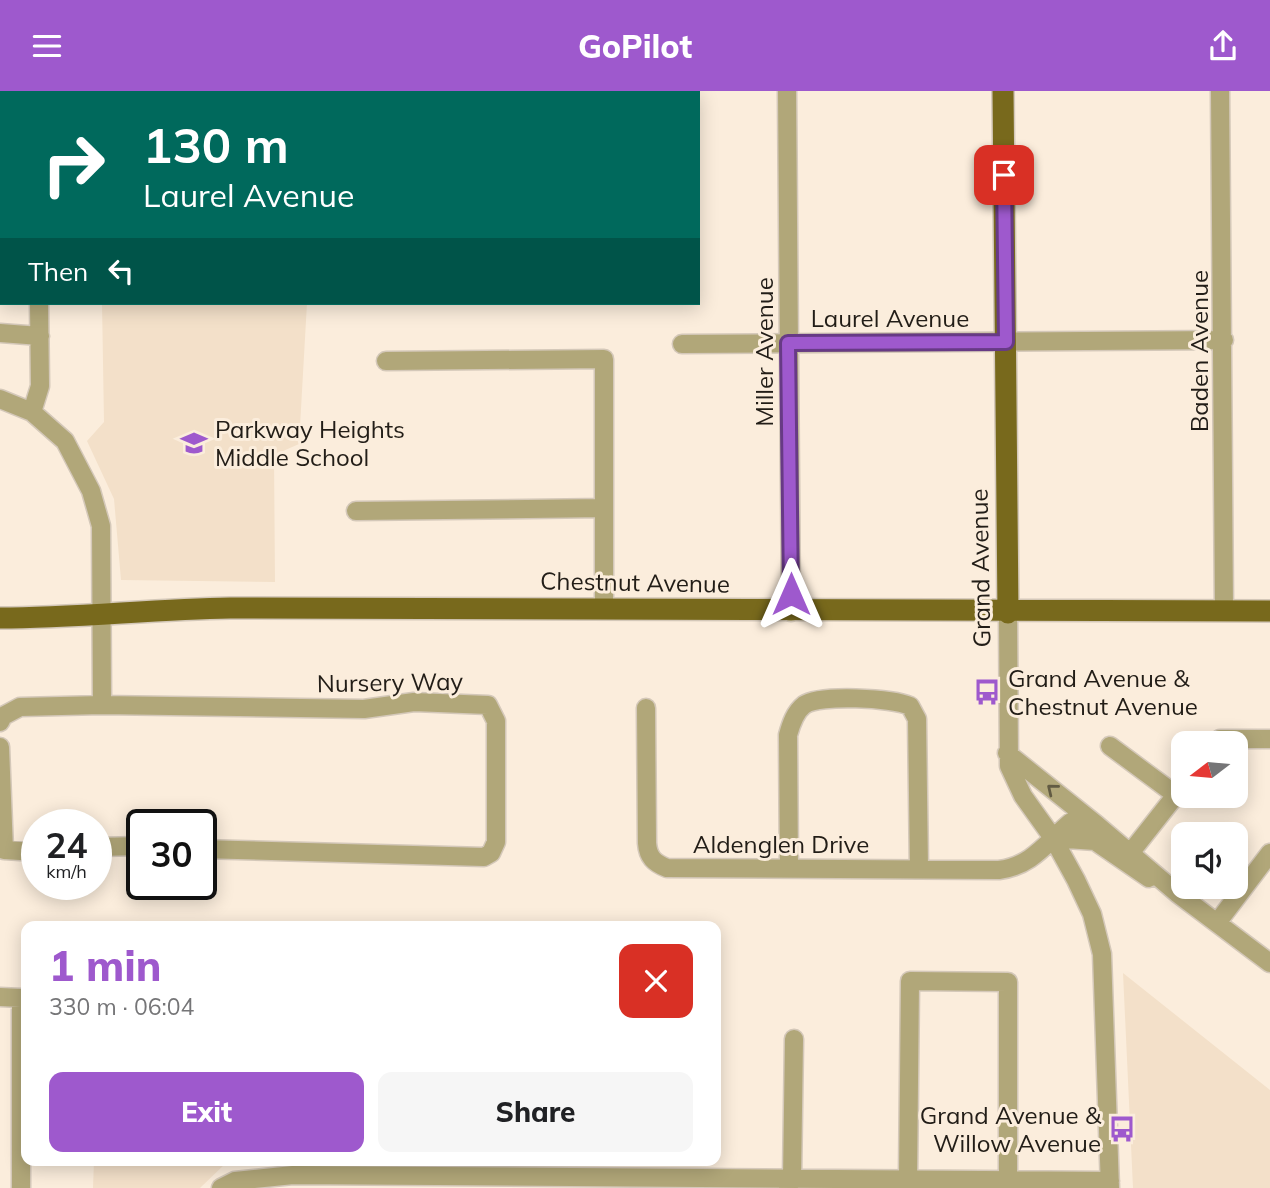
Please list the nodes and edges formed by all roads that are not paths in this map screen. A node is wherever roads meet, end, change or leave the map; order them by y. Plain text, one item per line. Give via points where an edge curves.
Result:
1 (787, 91) edge
2 (1003, 91) edge
3 (1220, 91) edge
4 (39, 305) edge
5 (0, 333) edge
6 (40, 336) junction
7 (1224, 340) junction
8 (1006, 342) junction
9 (788, 343) junction
10 (682, 344) dead end
11 (386, 361) dead end
12 (0, 399) edge
13 (32, 412) junction
14 (604, 508) junction
15 (356, 511) dead end
16 (604, 607) junction
17 (1224, 611) junction
18 (1270, 611) edge
19 (791, 612) junction
20 (1008, 613) junction
21 (102, 614) junction
22 (0, 618) edge
23 (102, 705) junction
24 (646, 708) dead end
25 (0, 722) edge
26 (1248, 739) edge
27 (1270, 739) edge
28 (1110, 746) dead end
29 (0, 747) edge
30 (1007, 753) junction
31 (1171, 784) edge
32 (1171, 801) edge
33 (1097, 825) junction
34 (1053, 838) junction
35 (217, 849) edge
36 (21, 851) edge
37 (1131, 852) junction
38 (1270, 853) edge
39 (789, 868) junction
40 (919, 869) junction
41 (1171, 888) edge
42 (1171, 890) edge
43 (1185, 899) edge
44 (1217, 923) junction
45 (1270, 963) edge
46 (0, 997) edge
47 (794, 1039) dead end
48 (293, 1168) edge
49 (638, 1169) edge
50 (908, 1180) junction
51 (1007, 1180) junction
52 (437, 1182) edge
53 (790, 1183) edge
54 (1110, 1184) edge
55 (21, 1188) edge
56 (221, 1188) edge

1 - 9 street, Miller Avenue
2 - 8 main road, Grand Avenue
3 - 7 street, Baden Avenue
4 - 6 street
5 - 6 street
6 - 13 street via 40,387
7 - 8 street, Laurel Avenue
7 - 17 street, Baden Avenue
8 - 9 street, Laurel Avenue
8 - 20 main road, Grand Avenue
9 - 10 street, Laurel Avenue
9 - 19 street, Miller Avenue
11 - 14 street via 604,359
12 - 13 street
13 - 21 street via 65,441 87,477 101,526
14 - 15 street
14 - 16 street
16 - 19 main road, Chestnut Avenue
16 - 21 main road, Chestnut Avenue via 226,608
17 - 18 main road, Chestnut Avenue
17 - 20 main road, Chestnut Avenue
19 - 20 main road, Chestnut Avenue
20 - 30 street, Grand Avenue
21 - 22 main road, Chestnut Avenue
21 - 23 street
23 - 25 street, Nursery Way via 20,707
23 - 35 street, Nursery Way via 364,709 439,703 488,705 496,721 496,842 484,857
24 - 39 street, Aldenglen Drive via 651,859 667,868
26 - 27 street
28 - 31 street
29 - 36 street via 4,850
33 -> 30 street
30 - 34 street, Grand Avenue via 1013,779
32 - 37 street
33 - 34 street, Aldenglen Drive via 1071,822
33 - 37 street
34 - 40 street, Aldenglen Drive via 1035,857 1011,869
34 - 42 street via 1094,841
34 - 54 street, Grand Avenue via 1092,914 1102,954
37 - 41 street
38 - 44 street
39 - 40 street, Aldenglen Drive
39 - 40 street via 788,735 794,717 804,705 816,701 888,699 909,706 917,719
43 - 44 street
44 - 45 street
46 - 55 street via 21,998
47 - 53 street
48 - 52 street
48 - 56 street
49 - 52 street
49 - 53 street
50 - 51 street
50 - 51 street via 910,981 1008,982
50 - 53 street
51 - 54 street

